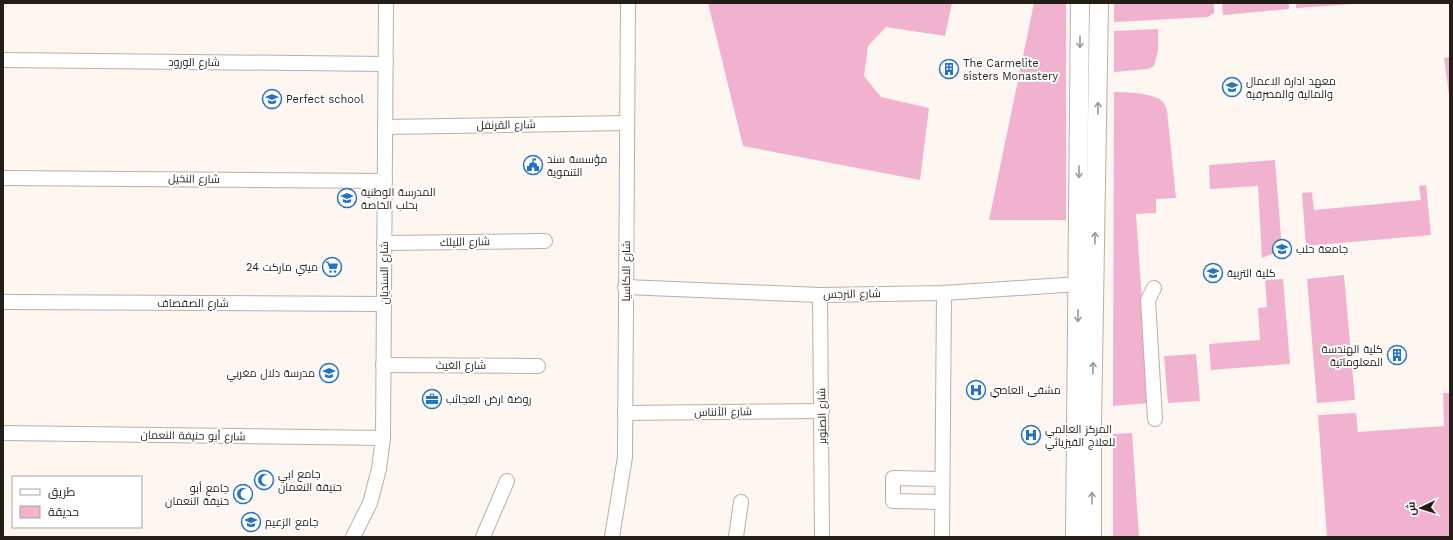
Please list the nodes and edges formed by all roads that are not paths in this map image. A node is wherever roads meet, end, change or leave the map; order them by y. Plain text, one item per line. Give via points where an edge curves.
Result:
1 (386, 3) edge
2 (628, 3) edge
3 (1080, 3) edge
4 (1098, 3) edge
5 (3, 60) edge
6 (386, 64) junction
7 (626, 123) junction
8 (385, 127) junction
9 (3, 178) edge
10 (385, 181) junction
11 (545, 242) dead end
12 (384, 243) junction
13 (1079, 284) junction
14 (626, 287) junction
15 (1154, 288) dead end
16 (944, 293) junction
17 (820, 295) junction
18 (3, 302) edge
19 (384, 304) junction
20 (383, 365) junction
21 (538, 366) dead end
22 (822, 411) junction
23 (625, 413) junction
24 (1155, 419) dead end
25 (3, 433) edge
26 (383, 438) junction
27 (942, 479) junction
28 (507, 481) dead end
29 (741, 502) dead end
30 (942, 502) junction
31 (353, 537) edge
32 (483, 537) edge
33 (612, 537) edge
34 (736, 537) edge
35 (822, 537) edge
36 (942, 537) edge
37 (1075, 537) edge
38 (1092, 537) edge

1 - 6 street, شارع السنديان
2 - 7 street, شارع الاكاسيا
3 -> 13 main road
38 -> 4 main road
5 - 6 street, شارع الورود
6 - 8 street, شارع السنديان
7 - 8 street, شارع القرنفل
7 - 14 street, شارع الاكاسيا
8 - 10 street, شارع السنديان
9 - 10 street, شارع النخيل
10 - 12 street, شارع السنديان
11 - 12 street, شارع الليلك
12 - 19 street, شارع السنديان
13 - 16 street, شارع النرجس
13 -> 37 main road
14 - 17 street, شارع النرجس
14 - 23 street, شارع الاكاسيا
15 - 24 street via 1148,300
16 - 17 street, شارع النرجس
16 - 27 street
17 - 22 street, شارع الصنوبر
18 - 19 street, شارع الصفصاف
19 - 20 street, شارع السنديان
20 - 21 street, شارع الغيث
20 - 26 street, شارع السنديان
22 - 23 street, شارع الأنناس
22 - 35 street, شارع الصنوبر
23 - 33 street, شارع الاكاسيا via 625,457
25 - 26 street, شارع أبو حنيفة النعمان
26 - 31 street, شارع السنديان via 379,469 370,503
27 - 30 street
27 - 30 street via 893,478 893,502
28 - 32 street
29 - 34 street
30 - 36 street

